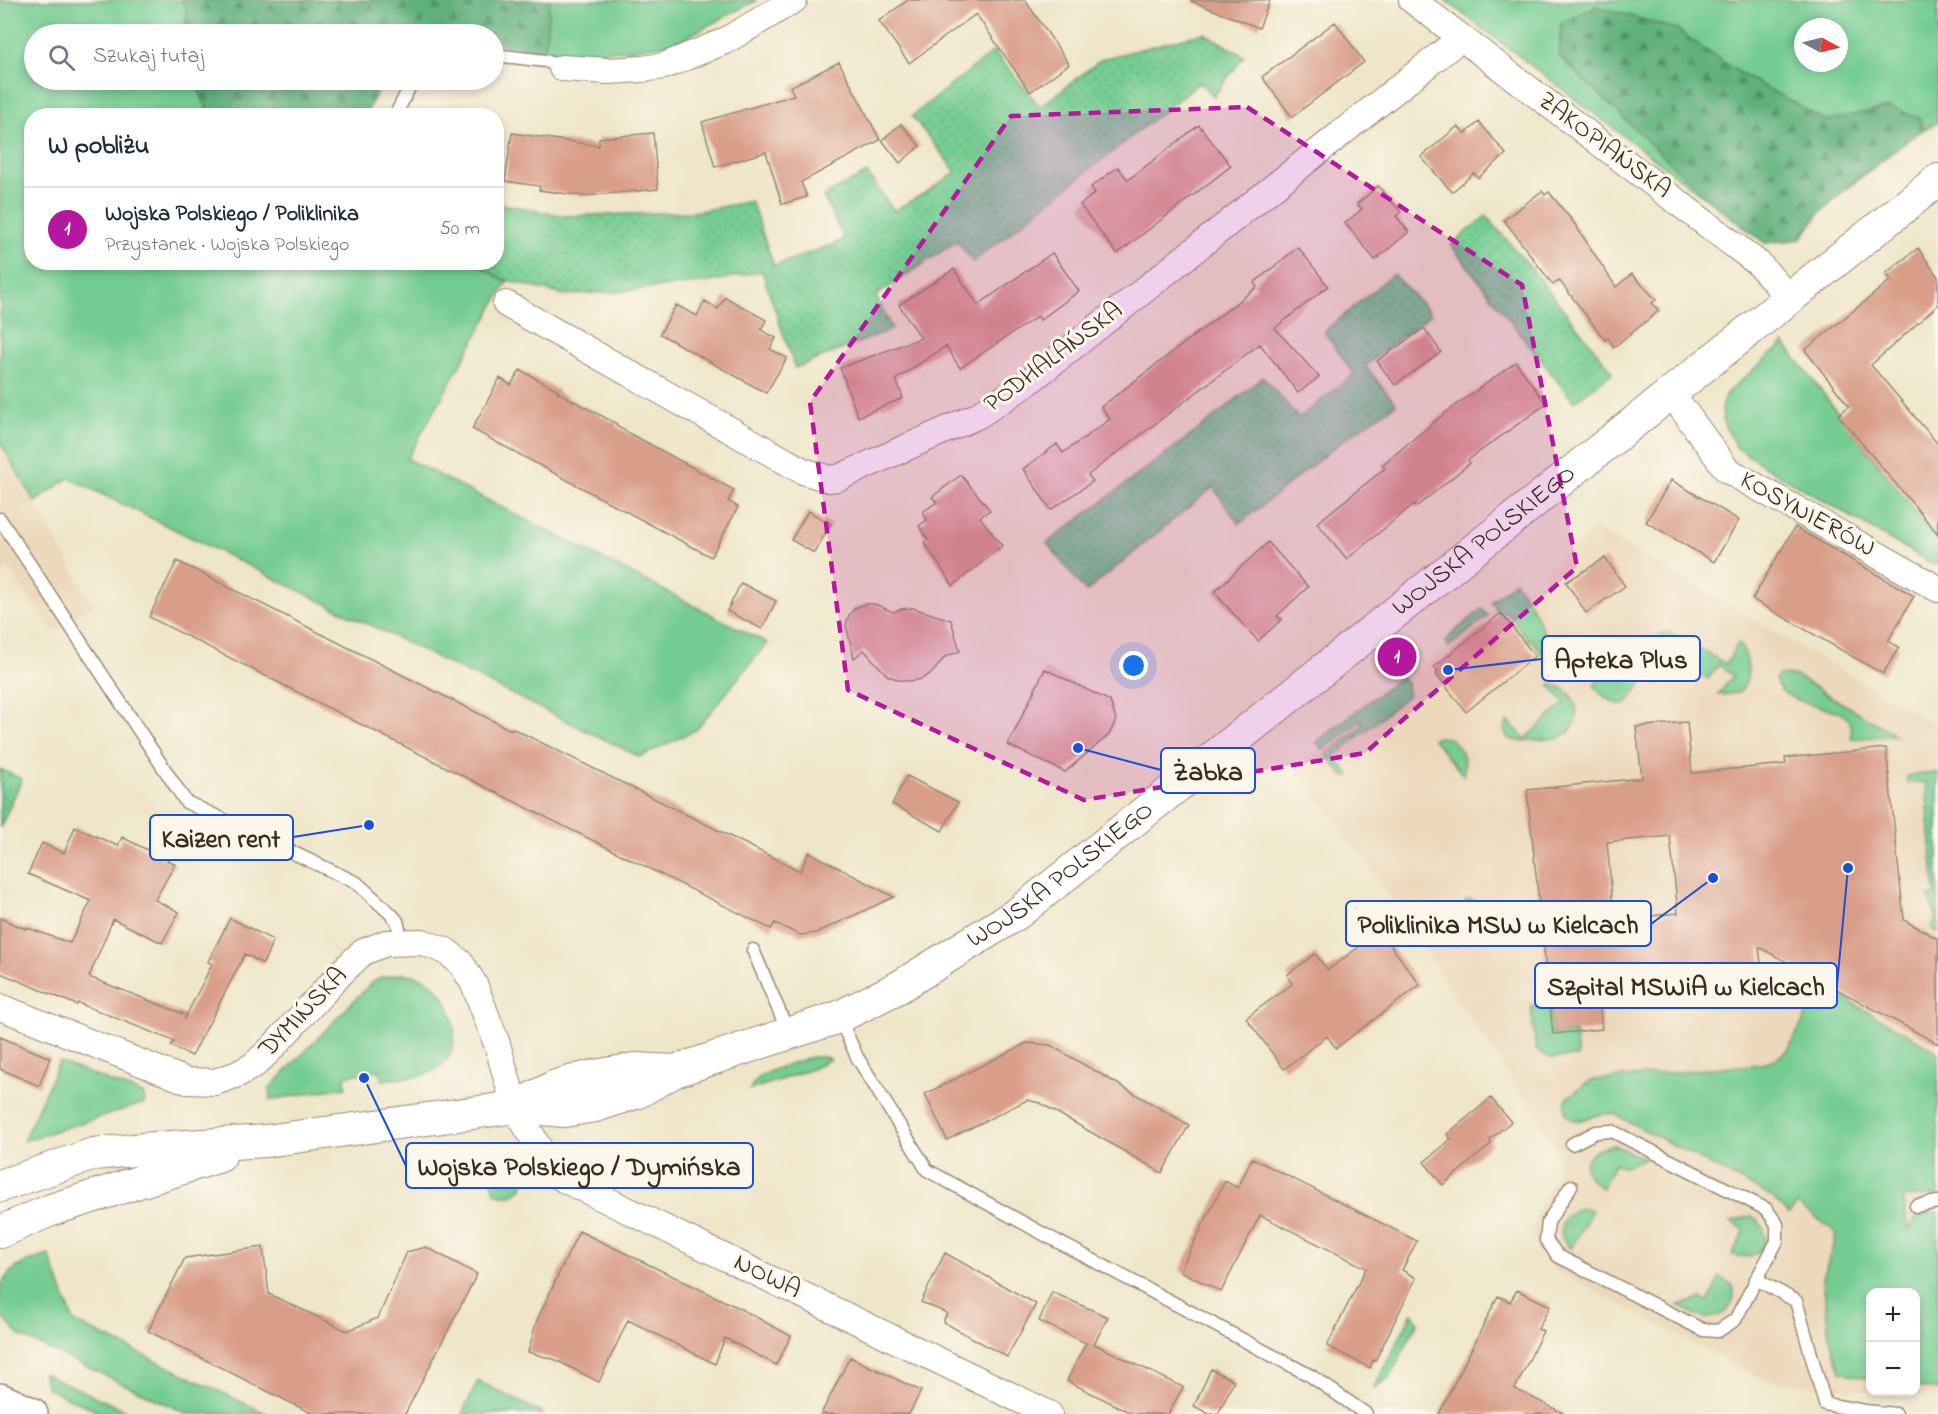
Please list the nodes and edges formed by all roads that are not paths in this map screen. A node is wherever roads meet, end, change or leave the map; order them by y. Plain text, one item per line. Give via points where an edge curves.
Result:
1 (794, 0) edge
2 (1412, 0) edge
3 (1461, 38) junction
4 (504, 56) edge
5 (562, 68) joint
6 (408, 90) edge
7 (399, 108) edge
8 (1938, 180) edge
9 (1790, 299) junction
10 (506, 304) dead end
11 (1671, 393) junction
12 (0, 519) edge
13 (1938, 589) edge
14 (402, 942) junction
15 (753, 950) dead end
16 (0, 1007) edge
17 (839, 1017) junction
18 (789, 1035) junction
19 (515, 1107) junction
20 (266, 1141) junction
21 (1572, 1144) dead end
22 (0, 1186) edge
23 (1571, 1186) dead end
24 (1938, 1202) edge
25 (1916, 1206) dead end
26 (0, 1232) edge
27 (1756, 1279) junction
28 (0, 1400) edge
29 (31, 1414) edge
30 (1049, 1414) edge
31 (1366, 1414) edge
32 (1896, 1414) edge

1 - 5 street via 725,41 664,66
2 - 3 street, ZAKOPIAŃSKA
3 - 9 street, ZAKOPIAŃSKA via 1759,264
3 - 10 street, PODHALAŃSKA via 1026,384 976,416 838,478 829,479 796,467
4 - 5 lane via 546,61
6 - 7 lane
8 - 9 street, WOJSKA POLSKIEGO
9 - 11 street, WOJSKA POLSKIEGO
11 - 13 street, KOSYNIERÓW via 1727,470
11 - 17 street, WOJSKA POLSKIEGO via 1018,913 899,987
12 - 14 lane via 186,802 357,883 397,921
14 - 16 street, DYMIŃSKA via 386,943 363,952 254,1065 215,1082 187,1081
14 - 19 street, DYMIŃSKA via 423,942 446,951 460,963 474,984
15 - 18 lane
17 - 18 street, WOJSKA POLSKIEGO
17 - 31 lane via 857,1058 927,1170 1311,1376
18 - 19 street, WOJSKA POLSKIEGO via 675,1071 638,1092 595,1106 565,1111
19 - 20 street, WOJSKA POLSKIEGO
19 - 30 street, NOWA via 553,1172 566,1180
20 - 22 street, WOJSKA POLSKIEGO via 94,1154
20 - 26 street, WOJSKA POLSKIEGO via 51,1210
21 - 27 lane via 1596,1132 1612,1131 1766,1209 1777,1224 1777,1241
23 - 27 lane via 1548,1222 1546,1240 1558,1256 1703,1330 1718,1331 1735,1320
24 - 25 lane
27 - 32 lane via 1796,1301 1825,1404
28 - 29 main road

